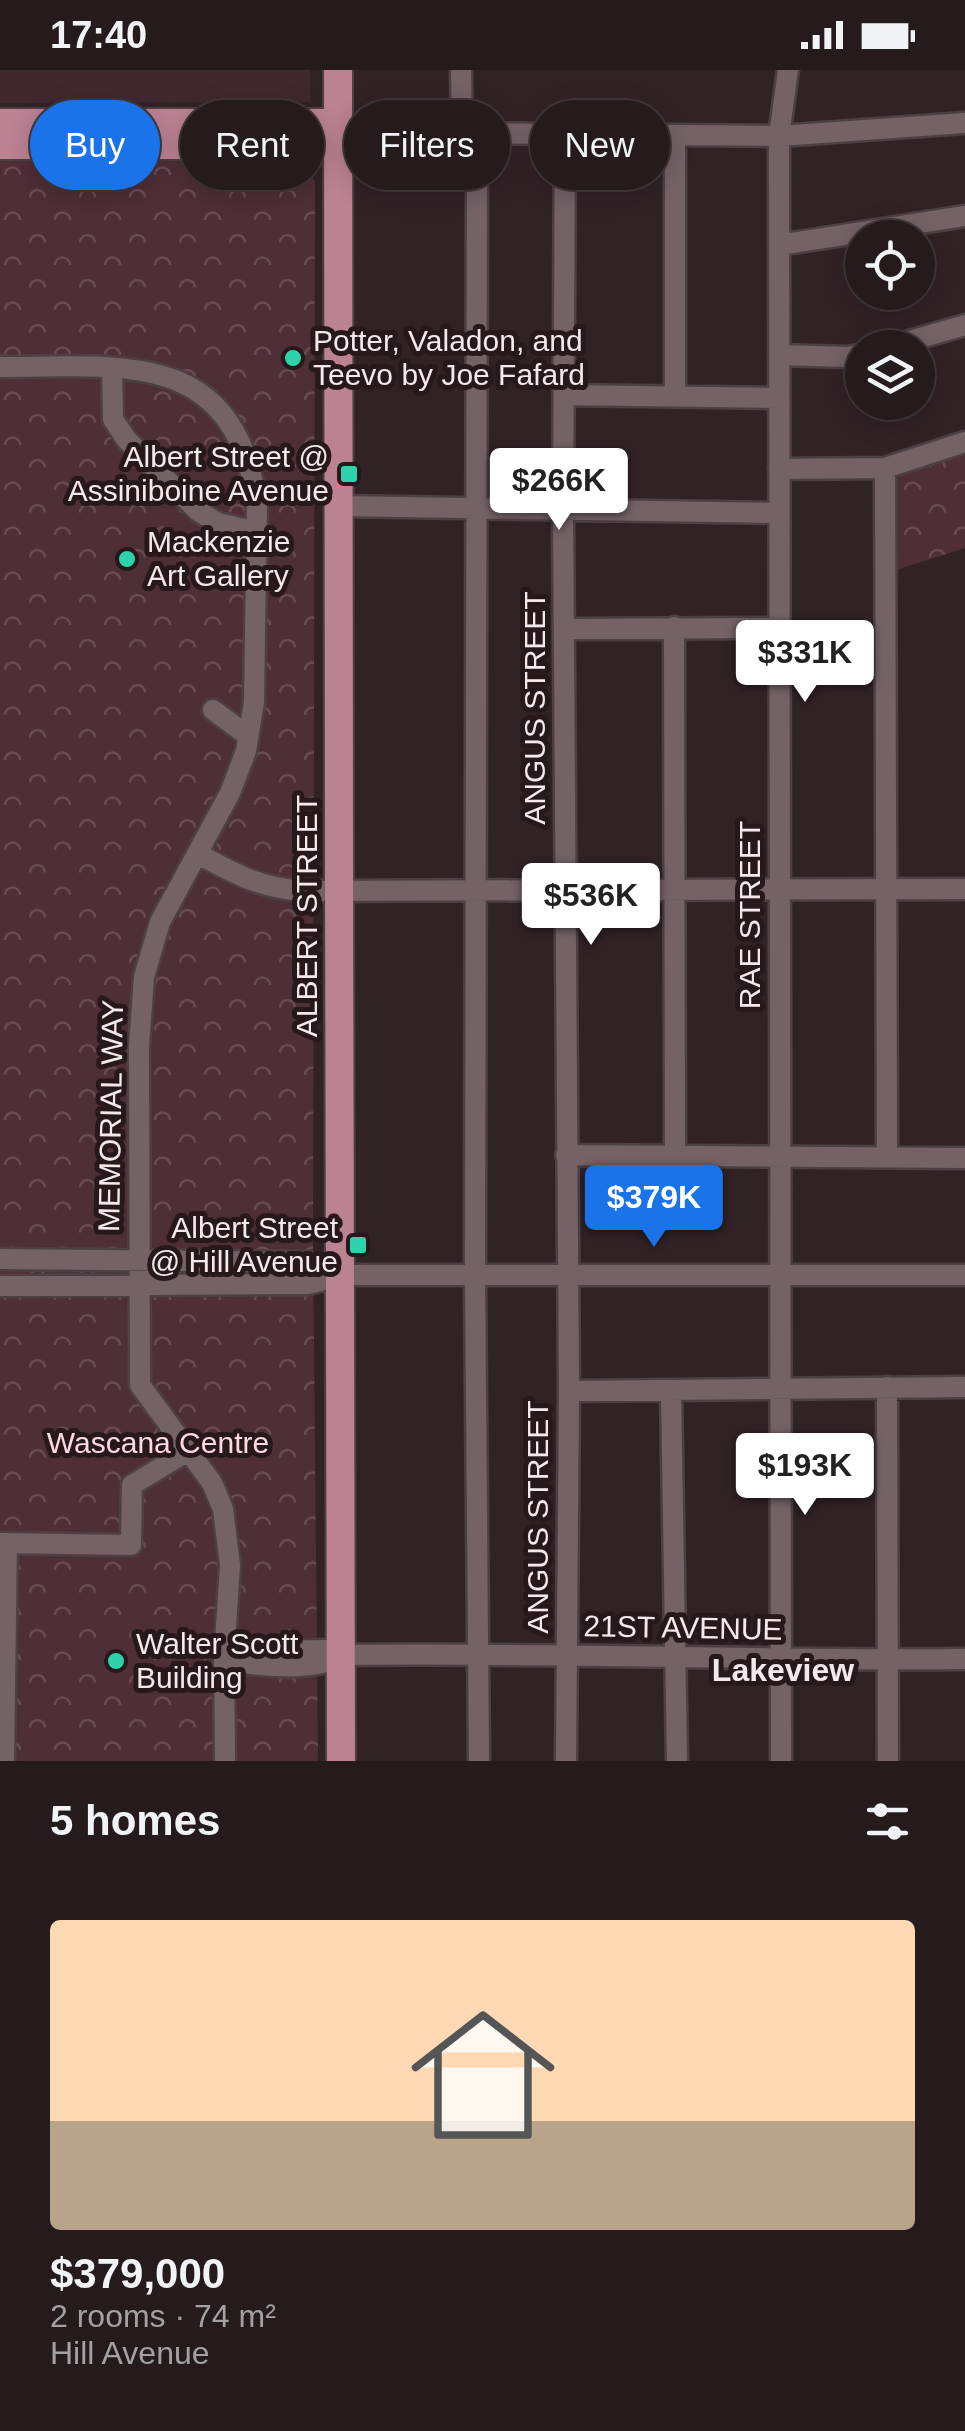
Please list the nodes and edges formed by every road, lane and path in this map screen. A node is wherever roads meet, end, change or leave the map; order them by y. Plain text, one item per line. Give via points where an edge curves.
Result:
1 (338, 70) edge
2 (462, 70) edge
3 (788, 70) edge
4 (466, 100) edge
5 (0, 123) edge
6 (965, 123) edge
7 (337, 133) junction
8 (344, 133) edge
9 (670, 135) edge
10 (675, 135) junction
11 (779, 136) junction
12 (0, 145) edge
13 (471, 190) edge
14 (565, 190) edge
15 (965, 216) edge
16 (779, 245) junction
17 (965, 326) edge
18 (935, 334) edge
19 (779, 356) junction
20 (845, 357) edge
21 (0, 368) edge
22 (112, 368) junction
23 (564, 395) junction
24 (675, 395) junction
25 (780, 398) junction
26 (965, 442) edge
27 (780, 468) junction
28 (886, 468) junction
29 (339, 506) junction
30 (563, 508) junction
31 (477, 509) junction
32 (780, 514) junction
33 (257, 532) junction
34 (674, 628) junction
35 (780, 628) junction
36 (565, 629) junction
37 (213, 710) dead end
38 (248, 736) junction
39 (198, 854) junction
40 (478, 888) junction
41 (780, 888) junction
42 (566, 889) junction
43 (884, 889) junction
44 (965, 889) edge
45 (338, 890) junction
46 (675, 890) junction
47 (566, 1155) junction
48 (676, 1157) junction
49 (780, 1157) junction
50 (886, 1158) junction
51 (965, 1158) edge
52 (0, 1259) edge
53 (139, 1261) junction
54 (343, 1275) junction
55 (475, 1275) junction
56 (568, 1275) junction
57 (780, 1275) junction
58 (965, 1275) edge
59 (0, 1286) edge
60 (139, 1287) junction
61 (887, 1387) junction
62 (965, 1387) edge
63 (780, 1388) junction
64 (671, 1390) junction
65 (568, 1391) junction
66 (188, 1450) junction
67 (3, 1543) edge
68 (480, 1653) junction
69 (341, 1656) junction
70 (567, 1656) junction
71 (676, 1656) junction
72 (224, 1658) junction
73 (965, 1658) edge
74 (781, 1659) junction
75 (888, 1660) junction
76 (4, 1761) edge
77 (225, 1761) edge
78 (341, 1761) edge
79 (478, 1761) edge
80 (566, 1761) edge
81 (677, 1761) edge
82 (781, 1761) edge
83 (888, 1761) edge

1 - 7 main road, ALBERT STREET
2 - 4 street
3 - 11 street, RAE STREET
5 - 7 main road
6 - 11 street
7 - 8 street
7 - 12 main road
7 - 29 main road, ALBERT STREET
9 - 10 street
10 - 11 street
10 - 24 street
11 - 16 street, RAE STREET
13 - 31 street
14 - 23 street, ANGUS STREET
15 - 16 street
16 - 19 street, RAE STREET
17 - 18 street
19 - 20 street
19 - 25 street, RAE STREET
21 - 22 street, MEMORIAL WAY
22 - 33 street via 113,419 126,438 198,512
22 - 33 street, MEMORIAL WAY via 176,380 228,418 252,474
23 - 24 street
23 - 30 street, ANGUS STREET
24 - 25 street
25 - 27 street, RAE STREET
26 - 28 street
27 - 28 street
27 - 32 street, RAE STREET
28 - 43 street
29 - 31 street
29 - 45 main road, ALBERT STREET
30 - 31 street
30 - 32 street
30 - 36 street, ANGUS STREET
31 - 40 street
32 - 35 street, RAE STREET
33 - 38 street, MEMORIAL WAY
34 - 35 street
34 - 36 street
34 - 46 street
35 - 41 street, RAE STREET
36 - 42 street, ANGUS STREET
37 - 38 street
38 - 39 street, MEMORIAL WAY via 230,793
39 - 45 street via 272,889
39 - 53 street, MEMORIAL WAY via 160,922 144,977
40 - 42 street
40 - 45 street
40 - 55 street
41 - 43 street
41 - 46 street
41 - 49 street, RAE STREET
42 - 46 street
42 - 47 street, ANGUS STREET
43 - 44 street
43 - 50 street
45 - 54 main road, ALBERT STREET
46 - 48 street
47 - 48 street
47 - 56 street, ANGUS STREET
48 - 49 street
49 - 50 street
49 - 57 street, RAE STREET
50 - 51 street
52 - 53 street
53 - 54 street via 307,1262
53 - 60 street, MEMORIAL WAY
54 - 55 street
54 - 60 street via 308,1284
54 - 69 main road, ALBERT STREET
55 - 56 street
55 - 68 street
56 - 57 street
56 - 65 street, ANGUS STREET
57 - 58 street
57 - 63 street, RAE STREET
59 - 60 street
60 - 66 street, MEMORIAL WAY via 140,1384
61 - 62 street
61 - 63 street
61 - 75 street
63 - 64 street
63 - 74 street, RAE STREET
64 - 65 street
64 - 71 street
65 - 70 street, ANGUS STREET
66 - 67 street via 132,1485 132,1545
66 - 72 street, MEMORIAL WAY via 212,1483 228,1532
67 - 76 street
68 - 69 street, 21ST AVENUE
68 - 70 street, 21ST AVENUE
68 - 79 street
69 - 72 street, 21ST AVENUE via 330,1664 250,1666
69 - 78 main road, ALBERT STREET
70 - 71 street, 21ST AVENUE
70 - 80 street, ANGUS STREET
71 - 74 street, 21ST AVENUE
71 - 81 street
72 - 77 street, MEMORIAL WAY
73 - 75 street, 21ST AVENUE
74 - 75 street, 21ST AVENUE
74 - 82 street, RAE STREET
75 - 83 street

